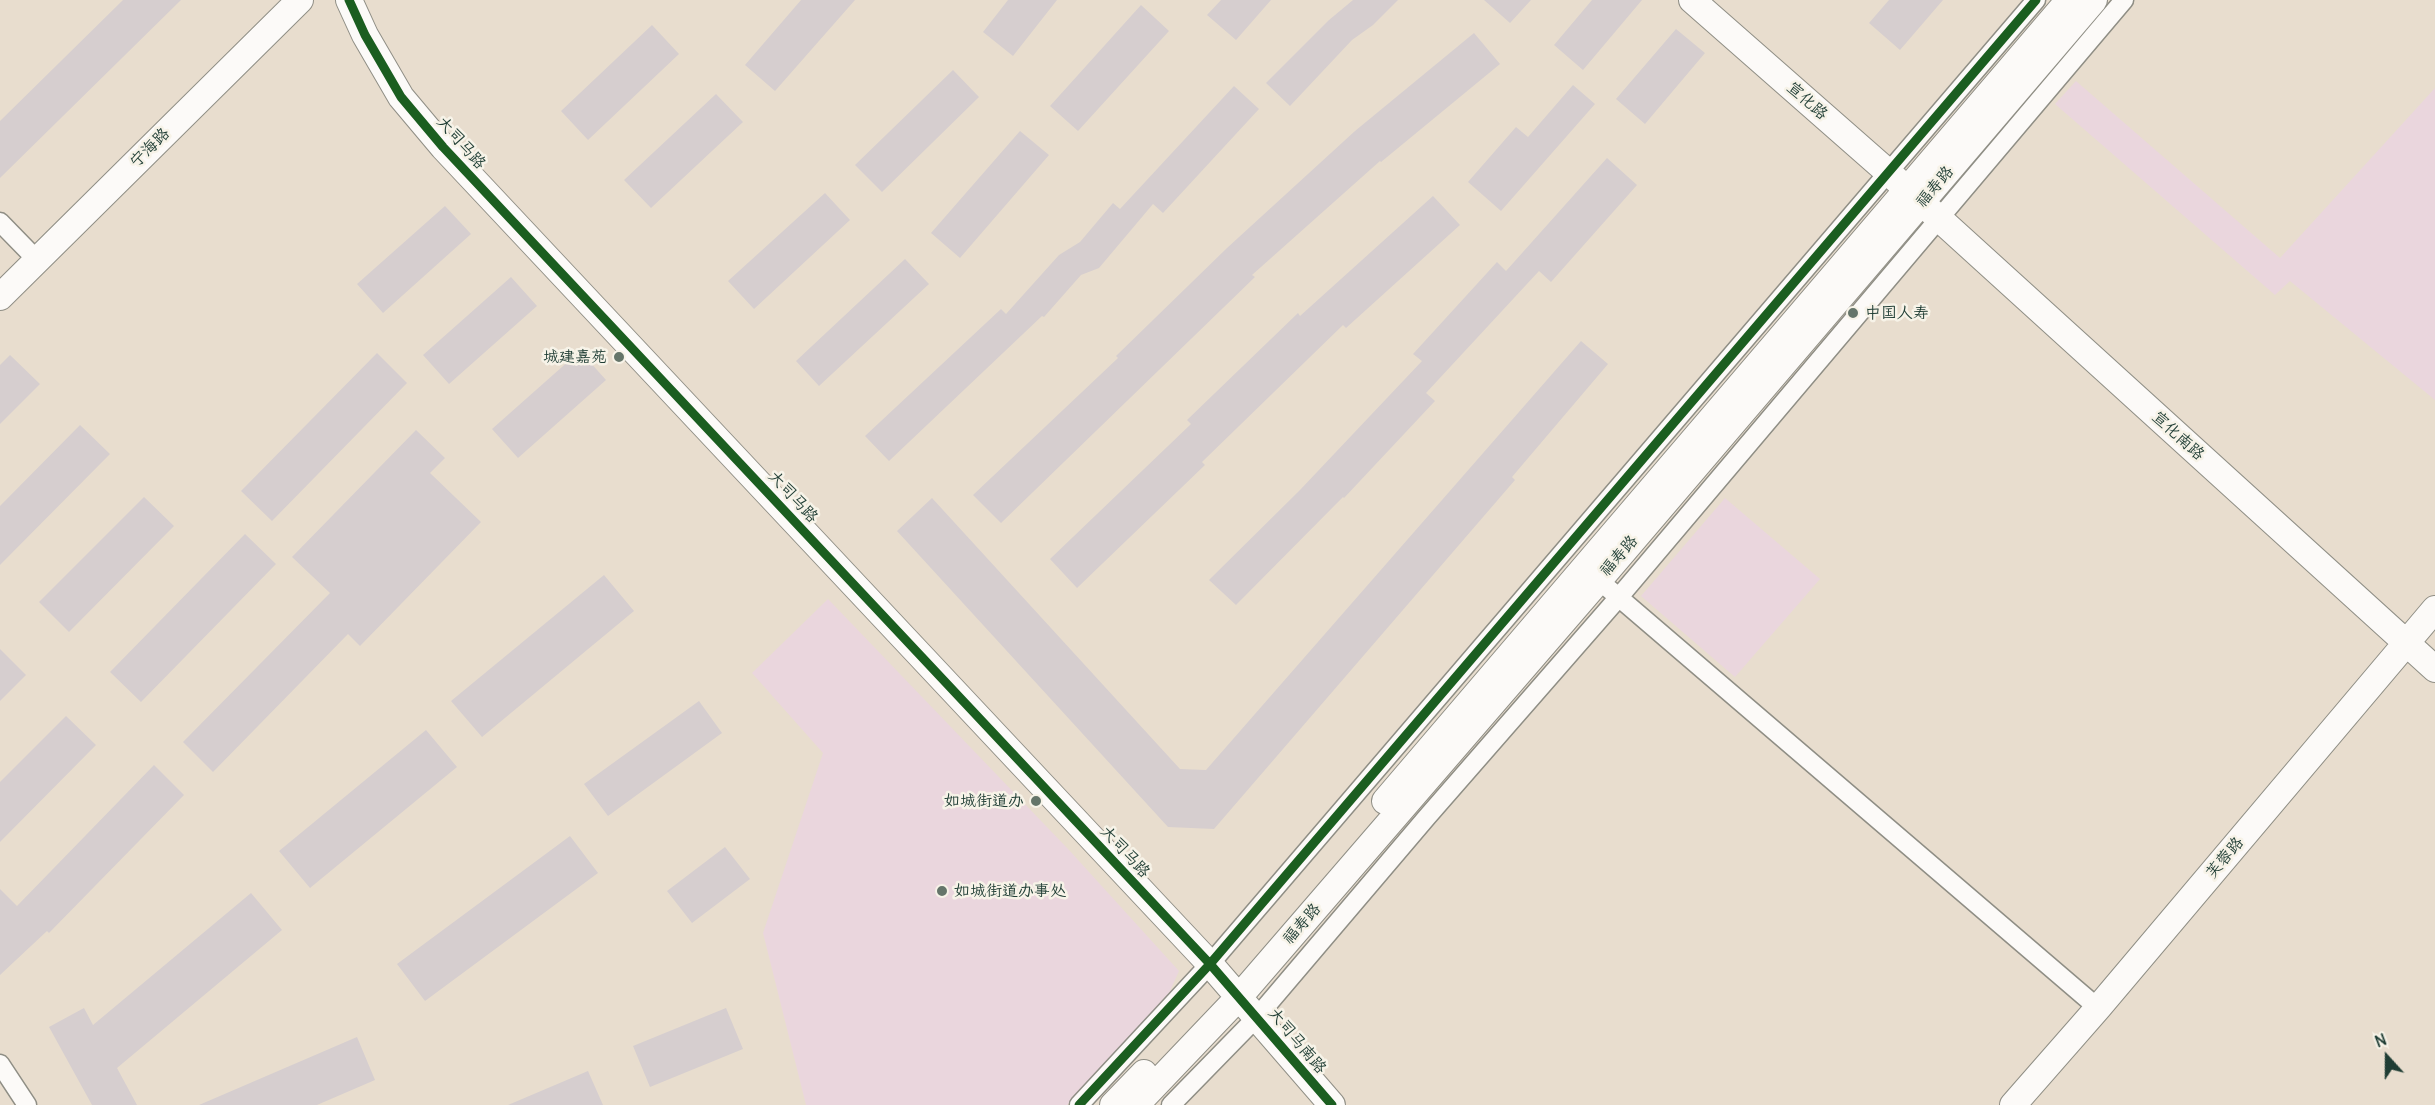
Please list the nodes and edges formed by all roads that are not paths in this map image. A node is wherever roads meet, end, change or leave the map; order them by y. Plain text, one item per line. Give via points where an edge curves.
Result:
1 (300, 0) edge
2 (349, 0) edge
3 (1692, 0) edge
4 (2036, 0) edge
5 (2068, 0) edge
6 (2094, 0) edge
7 (2124, 0) edge
8 (1914, 196) junction
9 (0, 222) edge
10 (37, 260) junction
11 (0, 297) edge
12 (1599, 580) junction
13 (1619, 597) junction
14 (2435, 609) edge
15 (2406, 643) junction
16 (2435, 669) edge
17 (1210, 964) junction
18 (1234, 991) junction
19 (2098, 1008) junction
20 (1257, 1017) junction
21 (0, 1064) edge
22 (27, 1105) edge
23 (1079, 1105) edge
24 (1113, 1105) edge
25 (1136, 1105) edge
26 (1171, 1105) edge
27 (1332, 1105) edge
28 (2013, 1105) edge

1 - 10 street, 宁海路
2 - 17 street, 大司马路 via 402,97 443,147
3 - 8 street, 宣化路
4 - 8 street
5 - 8 street, 福寿路
6 - 8 street, 福寿路
7 - 8 street
8 - 12 street, 福寿路
8 - 13 street
8 - 15 street, 宣化南路
8 - 17 street
8 - 18 street, 福寿路
9 - 10 street
10 - 11 street, 宁海路
12 - 13 street
12 - 18 street, 福寿路
13 - 19 street
13 - 20 street
14 - 15 street, 芙蓉路
15 - 16 street, 宣化南路
15 - 19 street, 芙蓉路
17 - 18 street, 大司马路
17 - 23 street
18 - 20 street, 大司马南路
18 - 24 street, 福寿路
18 - 25 street, 福寿路
19 - 28 street, 芙蓉路
20 - 26 street
20 - 27 street, 大司马南路
21 - 22 street

